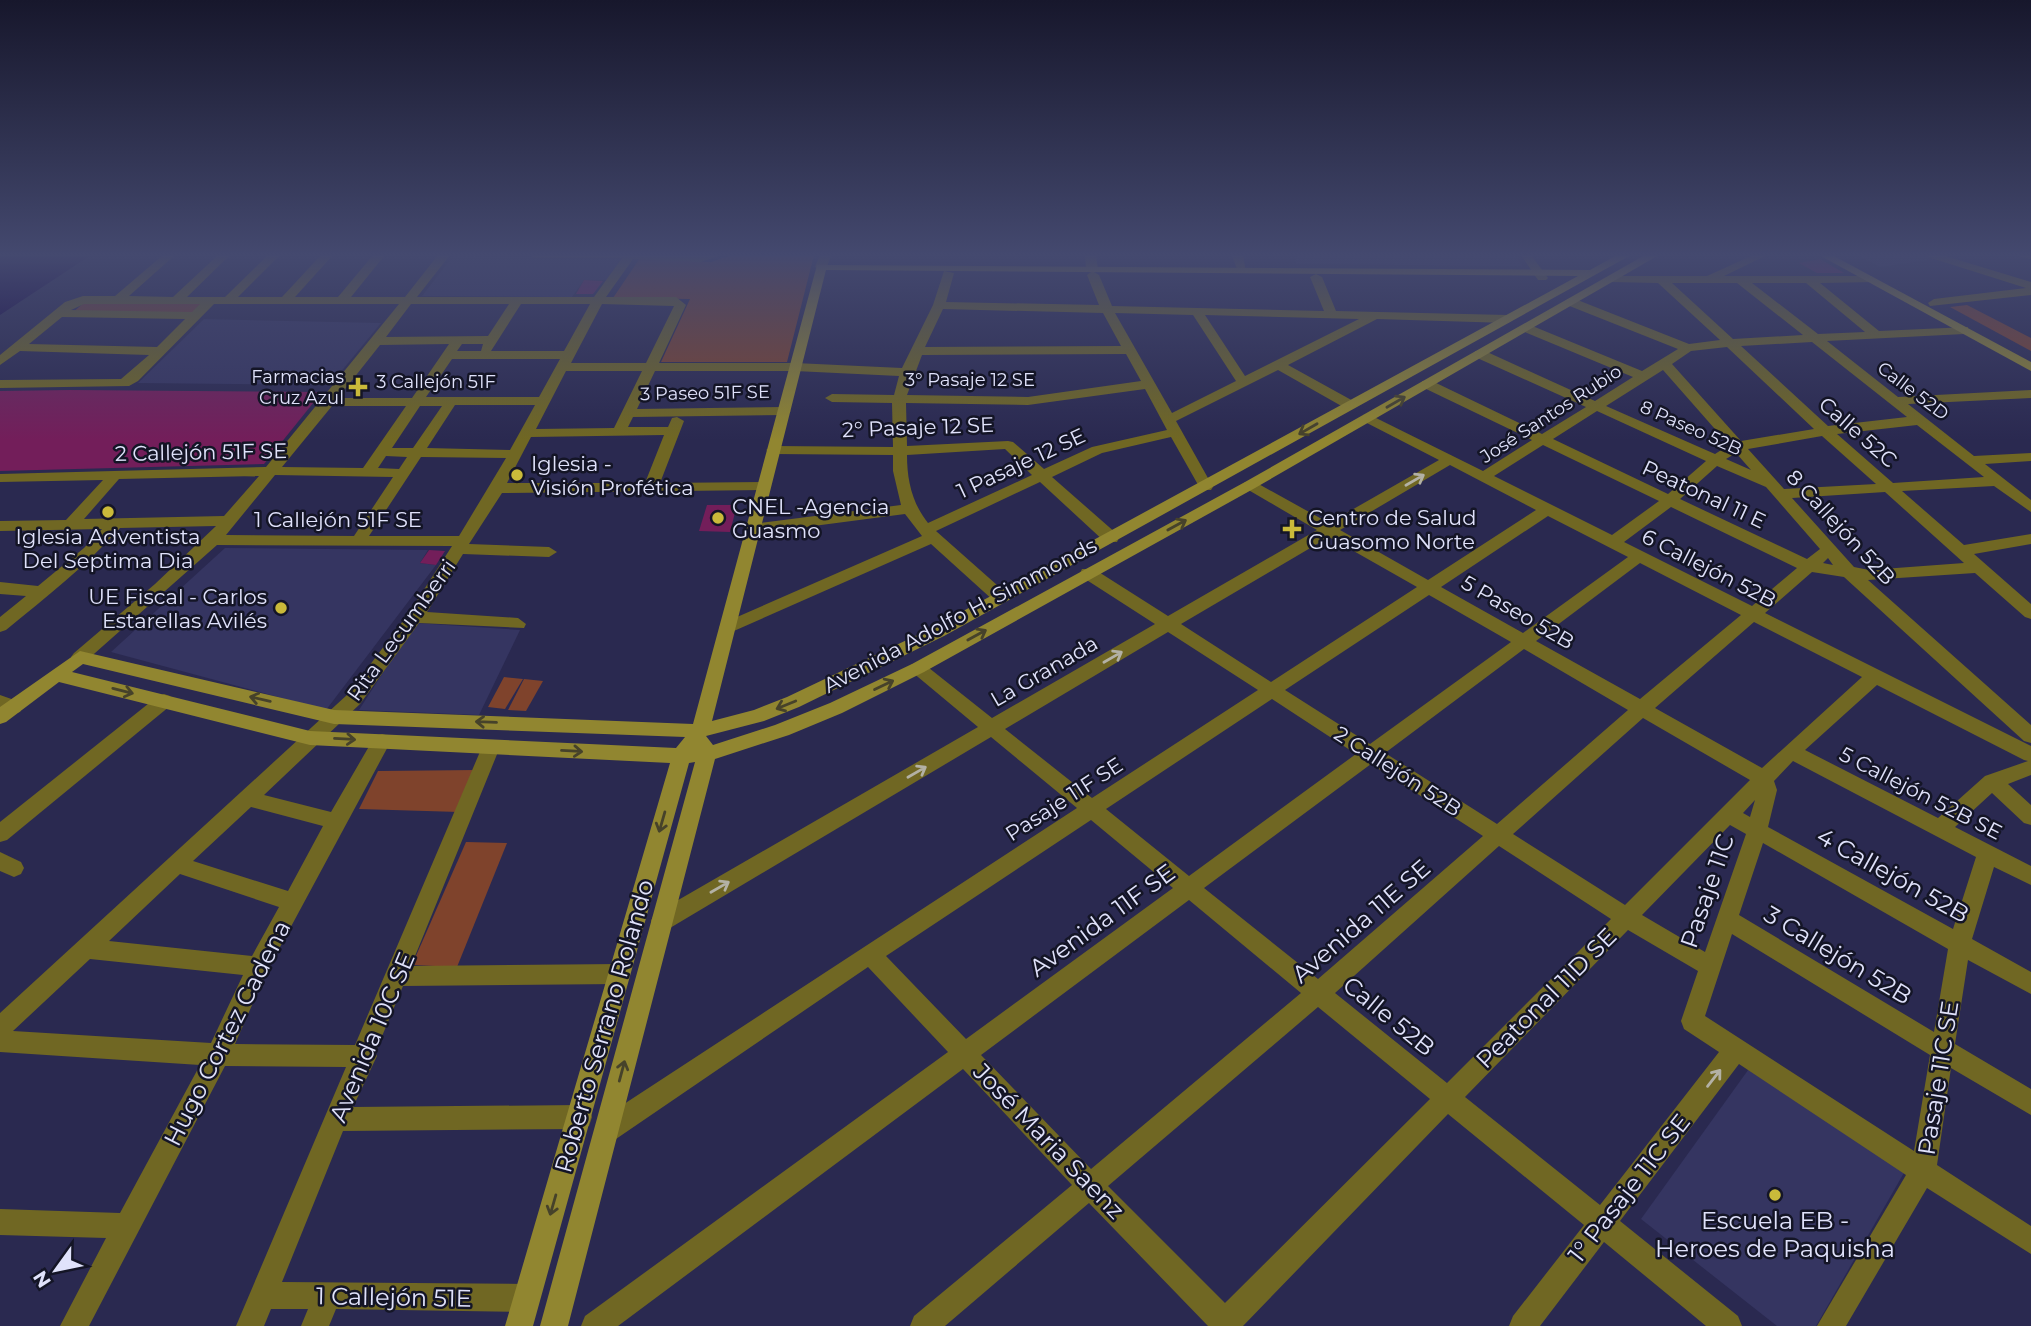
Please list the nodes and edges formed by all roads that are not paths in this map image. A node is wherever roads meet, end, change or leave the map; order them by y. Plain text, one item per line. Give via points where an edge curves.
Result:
1 (54, 317) edge
2 (194, 317) edge
3 (396, 317) edge
4 (506, 317) edge
5 (589, 317) edge
6 (674, 317) edge
7 (808, 317) edge
8 (933, 317) edge
9 (1111, 317) edge
10 (1200, 317) edge
11 (1373, 317) edge
12 (1459, 317) edge
13 (1545, 317) edge
14 (1609, 317) edge
15 (1700, 317) edge
16 (1786, 317) edge
17 (1855, 317) edge
18 (1940, 317) edge
19 (1960, 317) edge
20 (1508, 318) joint
21 (1526, 328) junction
22 (1964, 330) junction
23 (1878, 335) junction
24 (458, 340) junction
25 (491, 340) junction
26 (1814, 340) junction
27 (377, 341) junction
28 (1727, 343) junction
29 (18, 347) junction
30 (1688, 348) junction
31 (1130, 350) junction
32 (159, 351) junction
33 (918, 351) junction
34 (1480, 354) junction
35 (448, 355) junction
36 (482, 355) junction
37 (2031, 355) edge
38 (0, 361) edge
39 (566, 361) junction
40 (1664, 363) junction
41 (1279, 365) junction
42 (648, 367) junction
43 (795, 367) junction
44 (2031, 367) edge
45 (907, 372) junction
46 (1643, 376) junction
47 (1243, 383) junction
48 (0, 384) edge
49 (1150, 384) junction
50 (1427, 384) junction
51 (2031, 394) edge
52 (832, 398) dead end
53 (899, 399) junction
54 (544, 401) junction
55 (1896, 401) junction
56 (328, 402) junction
57 (416, 402) junction
58 (451, 402) junction
59 (1350, 405) junction
60 (1594, 406) junction
61 (783, 411) junction
62 (628, 413) junction
63 (680, 413) junction
64 (1368, 418) junction
65 (1920, 420) junction
66 (1173, 425) junction
67 (673, 431) junction
68 (1825, 431) junction
69 (619, 432) junction
70 (527, 433) junction
71 (1541, 440) junction
72 (1738, 446) junction
73 (773, 450) junction
74 (901, 451) junction
75 (381, 453) junction
76 (417, 453) junction
77 (515, 454) junction
78 (2031, 457) edge
79 (1450, 459) junction
80 (1715, 460) junction
81 (1972, 460) junction
82 (271, 471) junction
83 (368, 472) junction
84 (404, 473) junction
85 (115, 475) junction
86 (1041, 475) junction
87 (1483, 477) junction
88 (0, 478) edge
89 (1998, 481) junction
90 (1250, 485) junction
91 (651, 486) junction
92 (764, 487) junction
93 (1206, 487) junction
94 (1889, 487) junction
95 (497, 488) junction
96 (1775, 489) junction
97 (1670, 500) junction
98 (2031, 507) edge
99 (909, 509) junction
100 (1548, 509) junction
101 (229, 521) junction
102 (117, 522) junction
103 (71, 524) junction
104 (0, 526) edge
105 (753, 529) junction
106 (1328, 530) junction
107 (930, 533) junction
108 (1111, 538) junction
109 (213, 540) junction
110 (2031, 540) edge
111 (358, 541) junction
112 (1613, 542) junction
113 (461, 545) junction
114 (1828, 550) junction
115 (1962, 551) junction
116 (549, 552) dead end
117 (1639, 555) junction
118 (1807, 566) junction
119 (1979, 567) junction
120 (1849, 572) junction
121 (1088, 573) junction
122 (1429, 587) junction
123 (0, 588) edge
124 (44, 592) junction
125 (1000, 597) junction
126 (1752, 613) junction
127 (2031, 613) edge
128 (415, 617) junction
129 (518, 624) dead end
130 (1168, 624) junction
131 (0, 626) edge
132 (727, 628) junction
133 (1523, 641) junction
134 (80, 657) junction
135 (918, 668) junction
136 (57, 675) junction
137 (1875, 676) junction
138 (1271, 691) junction
139 (164, 701) junction
140 (1642, 708) junction
141 (5, 709) edge
142 (334, 716) junction
143 (993, 727) junction
144 (700, 731) junction
145 (2031, 736) edge
146 (310, 738) junction
147 (382, 741) junction
148 (491, 747) junction
149 (1791, 751) junction
150 (1370, 753) junction
151 (707, 754) junction
152 (2031, 755) edge
153 (681, 756) junction
154 (2031, 768) edge
155 (1763, 778) junction
156 (1992, 781) junction
157 (247, 798) junction
158 (1092, 808) junction
159 (1728, 814) junction
160 (2031, 817) edge
161 (336, 821) junction
162 (1941, 828) junction
163 (1756, 830) junction
164 (0, 834) edge
165 (1498, 836) junction
166 (1988, 852) junction
167 (176, 864) junction
168 (2031, 876) edge
169 (1190, 888) junction
170 (293, 902) junction
171 (1626, 917) junction
172 (1725, 918) junction
173 (662, 921) junction
174 (1960, 942) junction
175 (83, 948) junction
176 (870, 954) junction
177 (258, 967) junction
178 (1709, 967) junction
179 (619, 974) junction
180 (397, 976) junction
181 (2031, 984) edge
182 (1318, 993) junction
183 (0, 1028) edge
184 (0, 1041) edge
185 (1942, 1047) junction
186 (1736, 1049) junction
187 (964, 1053) junction
188 (218, 1055) junction
189 (365, 1056) junction
190 (1448, 1097) junction
191 (2031, 1103) edge
192 (580, 1116) junction
193 (337, 1119) junction
194 (607, 1130) junction
195 (1923, 1171) junction
196 (1090, 1186) junction
197 (0, 1222) edge
198 (1602, 1223) junction
199 (127, 1226) junction
200 (2031, 1241) edge
201 (263, 1295) junction
202 (327, 1297) junction
203 (526, 1298) junction
204 (1225, 1325) edge
205 (74, 1326) edge
206 (250, 1326) edge
207 (315, 1326) edge
208 (519, 1326) edge
209 (554, 1326) edge
210 (595, 1326) edge
211 (924, 1326) edge
212 (1523, 1326) edge
213 (1728, 1326) edge
214 (1831, 1326) edge

1 - 29 street
2 - 32 street
3 - 27 street
4 - 25 street
5 - 39 street, Rita Lecumberri
6 - 42 street
7 - 43 main road, Roberto Serrano Rolando
8 - 33 street
9 - 31 street
10 - 47 street
11 - 41 street, 1 Pasaje 12 SE
12 - 20 street
13 - 21 main road, Avenida Adolfo H. Simmonds
14 - 30 street
15 - 28 street, Calle 52C
16 - 26 street, Calle 52D
17 - 23 street
18 - 22 main road
19 - 37 main road
20 - 59 main road, Avenida Adolfo H. Simmonds
21 - 34 main road, Avenida Adolfo H. Simmonds
21 - 46 street
22 - 23 street, José Santos Rubio
22 - 44 main road
23 - 26 street, José Santos Rubio
24 - 25 street
24 - 27 street
24 - 35 street
25 - 36 street
26 - 28 street, José Santos Rubio
26 - 55 street, Calle 52D
27 - 56 street
28 - 30 street, José Santos Rubio
28 - 68 street, Calle 52C
29 - 32 street
29 - 38 street
30 - 40 street, José Santos Rubio
31 - 33 street
31 - 49 street
32 - 48 street via 133,378 120,384
33 - 45 street
34 - 50 main road, Avenida Adolfo H. Simmonds
34 - 60 street, 8 Paseo 52B
35 - 36 street
35 - 57 street
36 - 39 street
39 - 42 street
39 - 54 street, Rita Lecumberri
40 - 46 street, José Santos Rubio
40 - 72 street, 8 Callejón 52B
41 - 47 street, 1 Pasaje 12 SE
41 - 59 street
42 - 43 street
42 - 62 street
43 - 45 street
43 - 61 main road, Roberto Serrano Rolando
45 - 53 street
46 - 60 street, José Santos Rubio
47 - 66 street, 1 Pasaje 12 SE
49 - 53 street, 3° Pasaje 12 SE via 1028,401
49 - 66 street
64 -> 50 main road, Avenida Adolfo H. Simmonds
50 - 71 street, Peatonal 11 E
51 - 55 street
52 - 53 street, 3° Pasaje 12 SE
53 - 74 street
54 - 58 street, 3 Callejón 51F
54 - 70 street, Rita Lecumberri
55 - 65 street, Calle 52D
56 - 57 street, 3 Callejón 51F
56 - 82 street
57 - 58 street, 3 Callejón 51F
57 - 75 street
58 - 76 street
59 -> 93 main road, Avenida Adolfo H. Simmonds
60 - 71 street, José Santos Rubio
60 - 80 street, 8 Paseo 52B
61 - 63 street, 3 Paseo 51F SE
61 - 73 main road, Roberto Serrano Rolando
62 - 63 street, 3 Paseo 51F SE
62 - 69 street
63 - 67 street
64 - 79 street, 6 Callejón 52B
64 - 90 main road, Avenida Adolfo H. Simmonds
65 - 68 street
65 - 81 street, Calle 52D
66 - 86 street, 1 Pasaje 12 SE via 1097,450
66 - 93 street
67 - 69 street, 3 Paseo 51F SE
67 - 91 street
68 - 72 street
68 - 94 street, Calle 52C
69 - 70 street, 3 Paseo 51F SE
70 - 77 street, Rita Lecumberri
71 - 87 street, José Santos Rubio
71 - 97 street, Peatonal 11 E
72 - 80 street
72 - 96 street, 8 Callejón 52B
73 - 74 street, 2° Pasaje 12 SE
73 - 92 main road, Roberto Serrano Rolando
74 - 86 street, 2° Pasaje 12 SE via 1008,445
74 - 99 street via 900,471
75 - 76 street
75 - 83 street
76 - 77 street
76 - 84 street
77 - 95 street, Rita Lecumberri
78 - 81 street
79 - 87 street, 6 Callejón 52B
106 -> 79 street, La Granada
80 - 96 street, 8 Paseo 52B
80 - 97 street
81 - 89 street, Calle 52D
82 - 83 street, 2 Callejón 51F SE
82 - 85 street, 2 Callejón 51F SE
82 - 101 street
83 - 84 street, 2 Callejón 51F SE
84 - 111 street
85 - 88 street, 2 Callejón 51F SE
85 - 103 street
86 - 107 street, 1 Pasaje 12 SE
86 - 108 street, 2° Pasaje 12 SE
87 - 100 street, 6 Callejón 52B
89 - 94 street
89 - 98 street, Calle 52D
90 - 106 street, 5 Paseo 52B
121 -> 90 main road, Avenida Adolfo H. Simmonds
91 - 92 street
91 - 95 street
92 - 105 main road, Roberto Serrano Rolando
93 - 108 main road, Avenida Adolfo H. Simmonds
94 - 96 street
94 - 115 street, Calle 52C
95 - 113 street, Rita Lecumberri
96 - 114 street, 8 Callejón 52B
97 - 112 street
97 - 118 street, Peatonal 11 E
99 - 105 street
99 - 107 street
100 - 112 street, 6 Callejón 52B
100 - 122 street, Pasaje 11F SE
101 - 102 street, 1 Callejón 51F SE
101 - 109 street
102 - 103 street, 1 Callejón 51F SE
102 - 124 street
103 - 104 street, 1 Callejón 51F SE
105 - 132 main road, Roberto Serrano Rolando
106 - 122 street, 5 Paseo 52B
106 - 130 street, La Granada
107 - 125 street
107 - 132 street, 1 Pasaje 12 SE
108 - 125 main road, Avenida Adolfo H. Simmonds
109 - 111 street, 1 Callejón 51F SE
109 - 134 street
110 - 115 street
111 - 113 street, 1 Callejón 51F SE
112 - 117 street, 6 Callejón 52B
113 - 116 street, 1 Callejón 51F SE
113 - 128 street, Rita Lecumberri
114 - 118 street, Avenida 11E SE
114 - 120 street, 8 Callejón 52B
115 - 119 street, Calle 52C
117 - 126 street, 6 Callejón 52B
117 - 133 street, Avenida 11F SE
118 - 120 street, Peatonal 11 E
118 - 126 street, Avenida 11E SE
119 - 120 street, Peatonal 11 E via 1869,575
119 - 127 street, Calle 52C
120 - 145 street, 8 Callejón 52B
121 - 130 street, 2 Callejón 52B
135 -> 121 main road, Avenida Adolfo H. Simmonds
122 - 133 street, 5 Paseo 52B
122 - 138 street, Pasaje 11F SE
123 - 124 street
124 - 131 street
125 -> 144 main road, Avenida Adolfo H. Simmonds via 830,686 758,716
126 - 137 street, 6 Callejón 52B
126 - 140 street, Avenida 11E SE
128 - 129 street
128 - 142 street, Rita Lecumberri via 354,699
130 - 138 street, 2 Callejón 52B
143 -> 130 street, La Granada
132 - 144 main road, Roberto Serrano Rolando
133 - 140 street, 5 Paseo 52B
133 - 150 street, Avenida 11F SE
134 - 136 main road
142 -> 134 main road, Avenida Adolfo H. Simmonds
135 - 143 street, Calle 52B
151 -> 135 main road, Avenida Adolfo H. Simmonds via 836,708
136 -> 139 main road, Avenida Adolfo H. Simmonds
136 - 141 main road
137 - 149 street, Peatonal 11D SE
137 - 152 street, 6 Callejón 52B
138 - 150 street, 2 Callejón 52B
138 - 158 street, Pasaje 11F SE
139 - 146 main road, Avenida Adolfo H. Simmonds
139 - 164 street
140 - 155 street, 5 Paseo 52B
140 - 165 street, Avenida 11E SE
144 -> 142 main road, Avenida Adolfo H. Simmonds
142 - 146 street, Rita Lecumberri
143 - 158 street, Calle 52B
173 -> 143 street, La Granada
144 - 151 main road
144 - 153 main road, Roberto Serrano Rolando
146 -> 147 main road, Avenida Adolfo H. Simmonds
146 - 157 street, Rita Lecumberri
147 - 148 main road, Avenida Adolfo H. Simmonds
147 - 161 street, Hugo Cortez Cadena
148 -> 153 main road, Avenida Adolfo H. Simmonds
148 - 180 street, Avenida 10C SE
149 - 155 street, Peatonal 11D SE
149 - 162 street, 5 Callejón 52B SE
150 - 165 street, 2 Callejón 52B
150 - 169 street, Avenida 11F SE
151 - 153 main road, Avenida Adolfo H. Simmonds
151 - 173 main road, Roberto Serrano Rolando
153 -> 179 main road, Roberto Serrano Rolando
154 - 156 street
155 - 159 street, Peatonal 11D SE
155 - 163 street, Pasaje 11C via 1768,790
156 - 160 street
156 - 162 street
157 - 161 street
157 - 167 street, Rita Lecumberri
158 - 169 street, Calle 52B
158 - 176 street, Pasaje 11F SE
159 - 163 street, 4 Callejón 52B
159 - 171 street, Peatonal 11D SE
161 - 170 street, Hugo Cortez Cadena
162 - 166 street, 5 Callejón 52B SE
163 - 172 street, Pasaje 11C
163 - 174 street, 4 Callejón 52B
165 - 171 street, 2 Callejón 52B
165 - 182 street, Avenida 11E SE
166 - 168 street, 5 Callejón 52B SE
166 - 174 street, Pasaje 11C SE
167 - 170 street
167 - 175 street, Rita Lecumberri
169 - 182 street, Calle 52B
169 - 187 street, Avenida 11F SE
170 - 177 street, Hugo Cortez Cadena
171 - 178 street, 2 Callejón 52B
171 - 190 street, Peatonal 11D SE
172 - 178 street, Pasaje 11C
172 - 185 street, 3 Callejón 52B
194 -> 173 main road, Roberto Serrano Rolando
174 - 181 street, 4 Callejón 52B
174 - 185 street, Pasaje 11C SE
175 - 177 street
175 - 183 street, Rita Lecumberri
176 - 187 street, José Maria Saenz
176 - 194 street, Pasaje 11F SE
177 - 188 street, Hugo Cortez Cadena
178 - 186 street, Pasaje 11C via 1692,1021
179 - 180 street
179 - 192 main road, Roberto Serrano Rolando
180 - 189 street, Avenida 10C SE
182 - 190 street, Calle 52B
182 - 196 street, Avenida 11E SE
184 - 188 street
185 - 191 street, 3 Callejón 52B
185 - 195 street, Pasaje 11C SE
186 - 195 street
198 -> 186 street, 1° Pasaje 11C SE
187 - 196 street, José Maria Saenz
187 - 210 street, Avenida 11F SE
188 - 189 street
188 - 199 street, Hugo Cortez Cadena
189 - 193 street, Avenida 10C SE
190 - 198 street, Calle 52B
190 - 204 street, Peatonal 11D SE
192 - 193 street
192 -> 203 main road, Roberto Serrano Rolando
193 - 201 street, Avenida 10C SE
194 - 209 main road, Roberto Serrano Rolando
195 - 200 street
195 - 214 street, Pasaje 11C SE
196 - 204 street, José Maria Saenz
196 - 211 street, Avenida 11E SE
197 - 199 street
198 - 212 street, 1° Pasaje 11C SE
198 - 213 street, Calle 52B
199 - 205 street, Hugo Cortez Cadena
201 - 202 street, 1 Callejón 51E
201 - 206 street, Avenida 10C SE
202 - 203 street, 1 Callejón 51E
202 - 207 street
203 - 208 main road, Roberto Serrano Rolando

